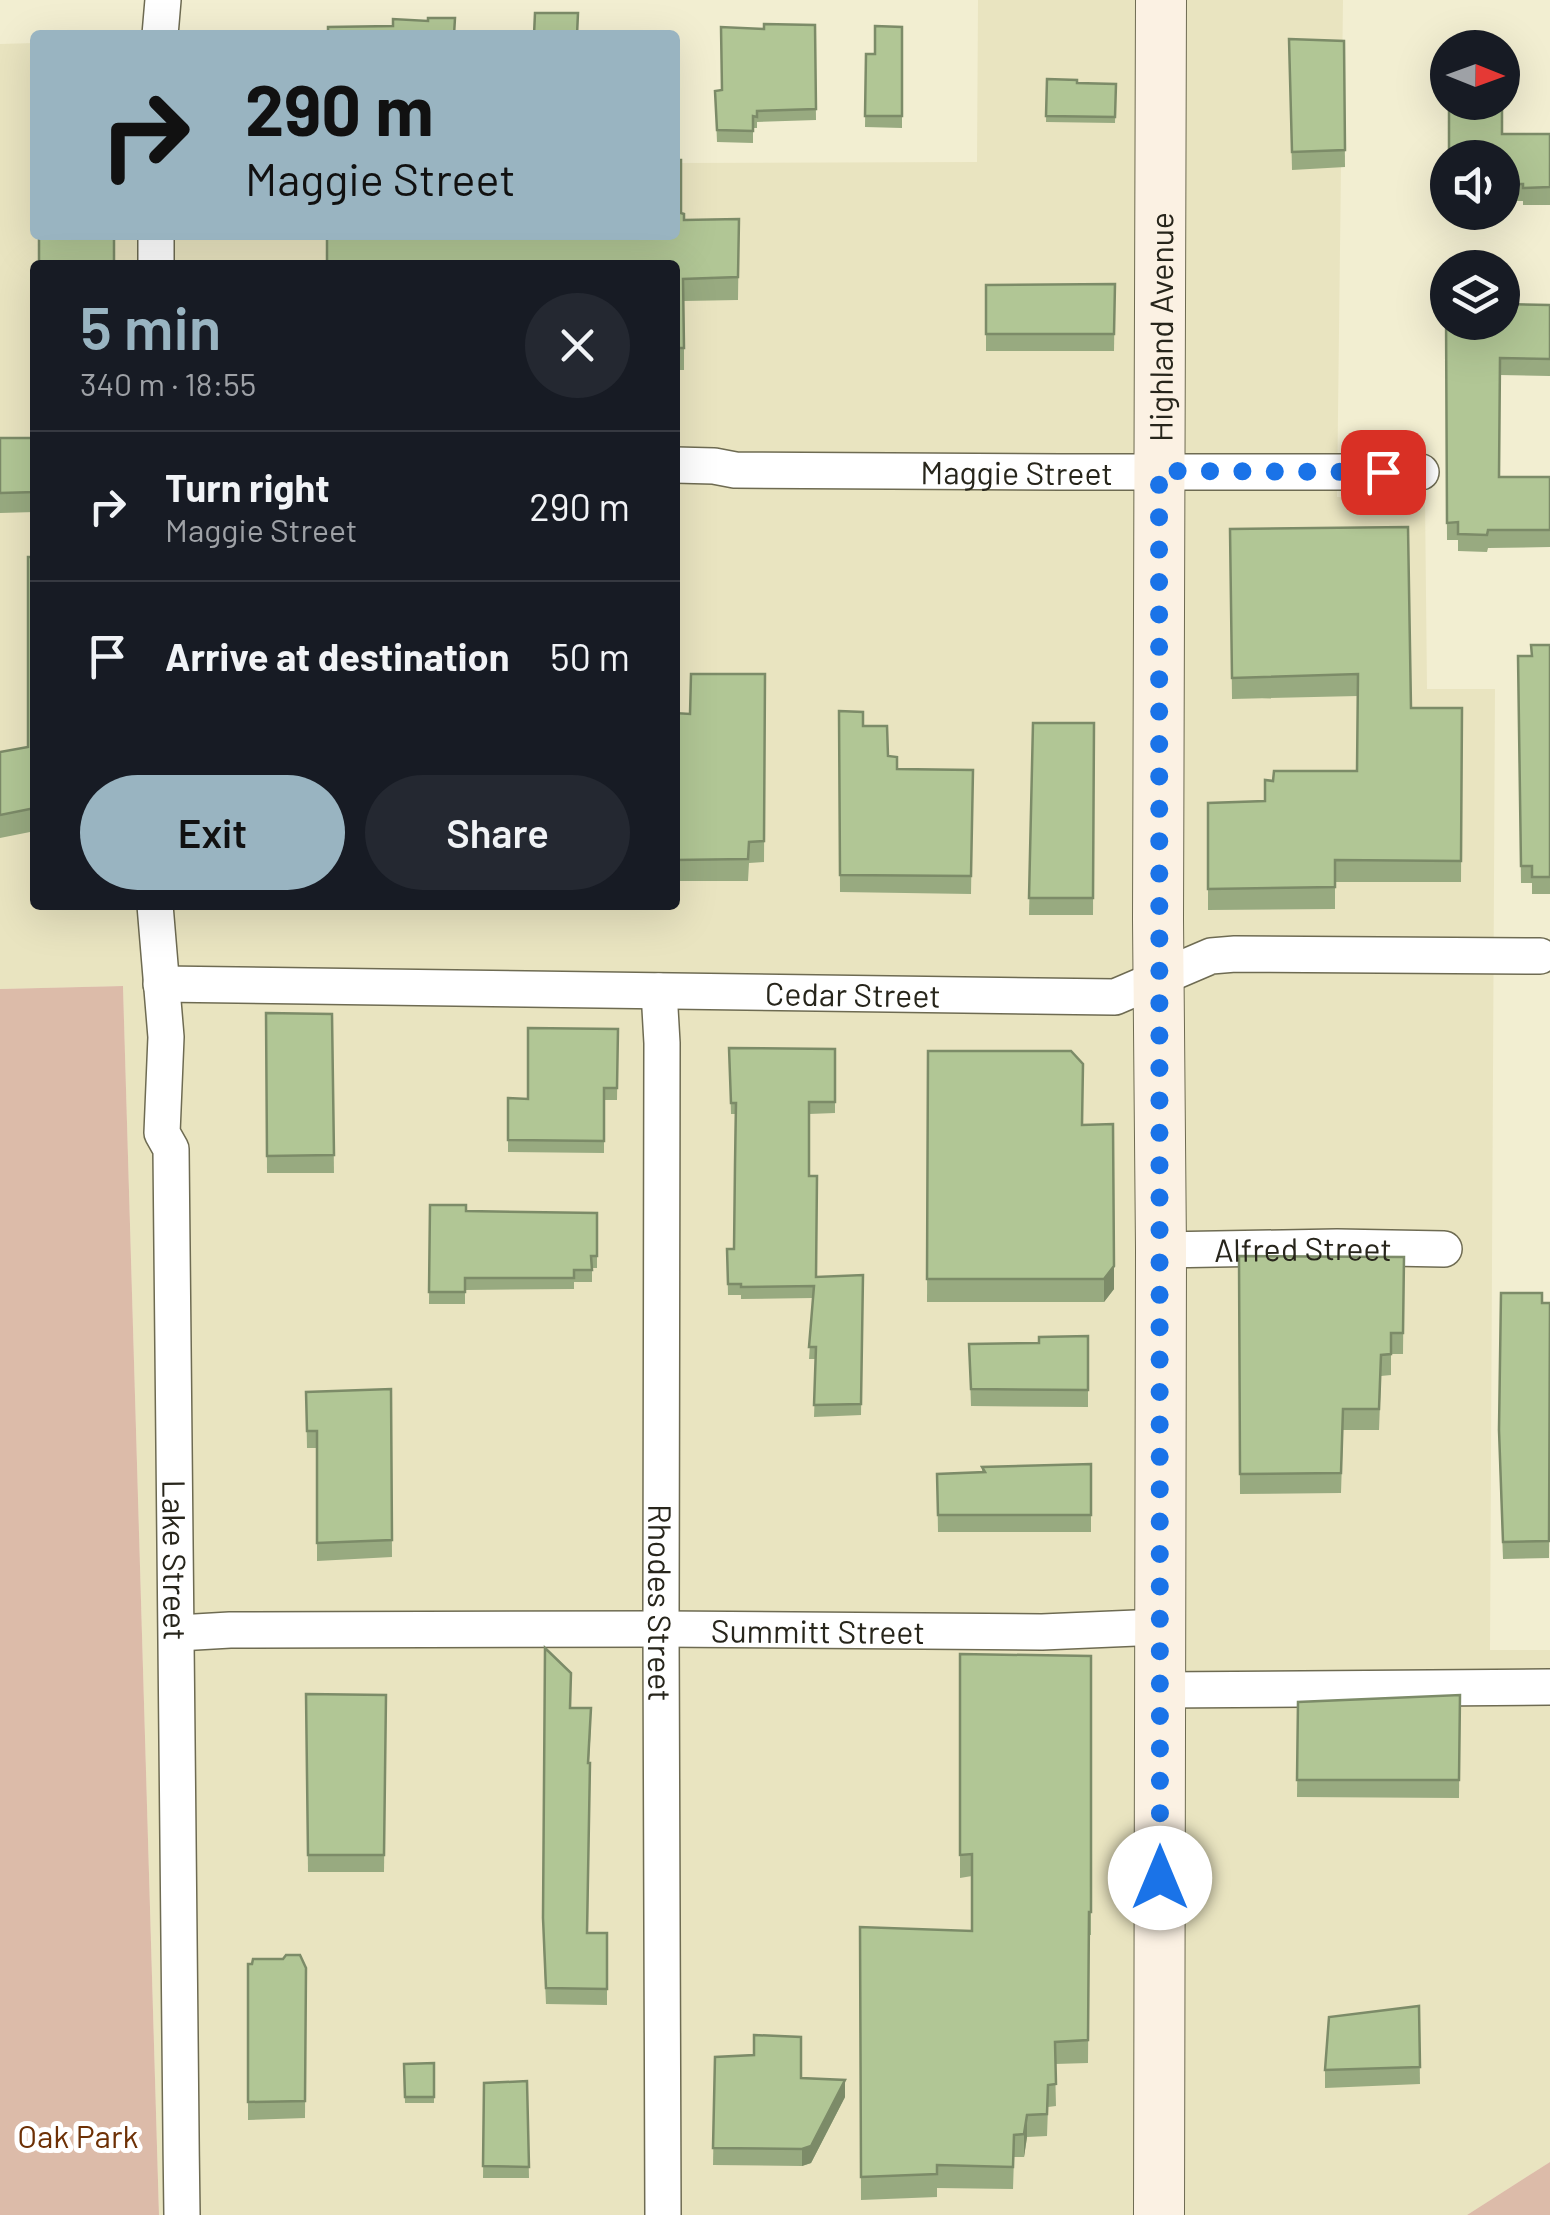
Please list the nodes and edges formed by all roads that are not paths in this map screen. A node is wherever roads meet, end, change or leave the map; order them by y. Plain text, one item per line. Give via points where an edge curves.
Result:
1 (163, 0) edge
2 (1161, 0) edge
3 (160, 30) edge
4 (680, 465) edge
5 (1159, 471) junction
6 (1420, 472) dead end
7 (154, 910) edge
8 (1540, 956) dead end
9 (1160, 978) junction
10 (161, 984) junction
11 (658, 991) junction
12 (1161, 1250) junction
13 (1444, 1250) dead end
14 (1160, 1627) junction
15 (661, 1628) junction
16 (178, 1633) junction
17 (1550, 1687) edge
18 (1160, 1690) junction
19 (182, 2215) edge
20 (663, 2215) edge
21 (1159, 2215) edge

1 - 3 street
2 - 5 main road, Highland Avenue
4 - 5 street, Maggie Street
5 - 6 street, Maggie Street
5 - 9 main road, Highland Avenue
7 - 10 street, Lake Street
8 - 9 street, Cedar Street via 1235,954 1211,956
9 - 11 street, Cedar Street via 1116,996
9 - 12 main road, Highland Avenue
10 - 11 street, Cedar Street
10 - 16 street, Lake Street via 162,1133 171,1149
11 - 15 street, Rhodes Street
12 - 13 street, Alfred Street
12 - 14 main road, Highland Avenue
14 - 15 street, Summitt Street
14 - 18 main road, Highland Avenue
15 - 16 street, Summitt Street
15 - 20 street, Rhodes Street
16 - 19 street, Lake Street
17 - 18 street
18 - 21 main road, Highland Avenue

